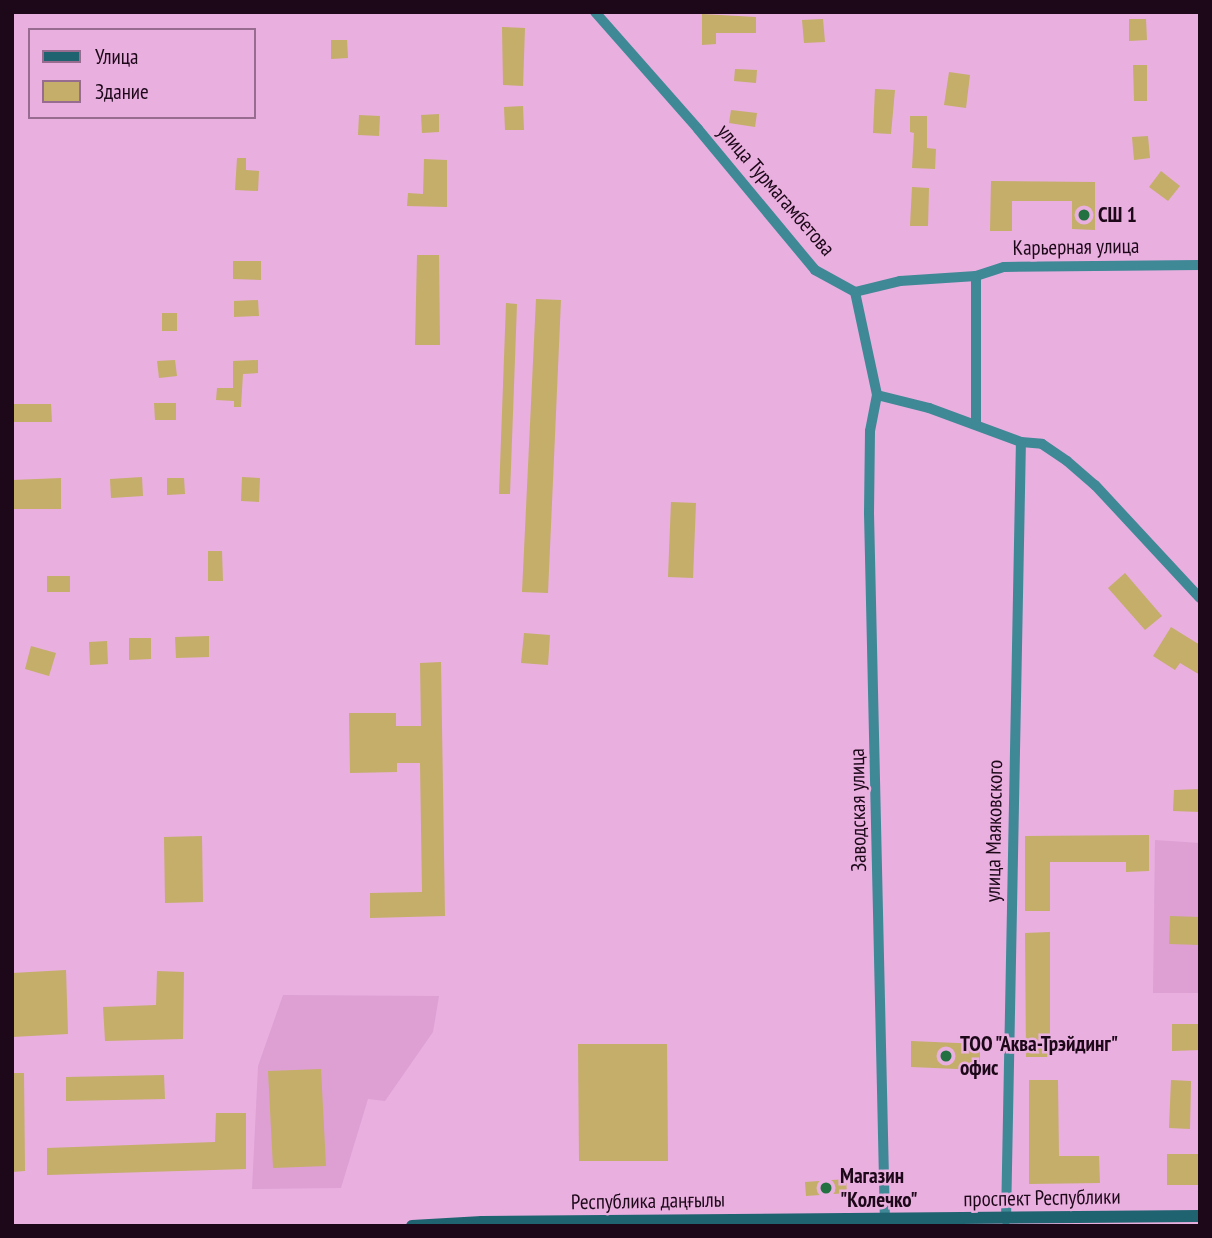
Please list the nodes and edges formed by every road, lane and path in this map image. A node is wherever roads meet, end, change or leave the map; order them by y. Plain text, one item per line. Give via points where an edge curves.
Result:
1 (594, 12) edge
2 (1200, 265) edge
3 (976, 276) junction
4 (855, 292) junction
5 (877, 395) junction
6 (976, 424) junction
7 (1021, 442) junction
8 (1200, 598) edge
9 (1200, 1216) edge
10 (1006, 1220) junction
11 (885, 1222) edge
12 (412, 1226) edge

1 - 4 street, улица Турмагамбетова via 815,270
2 - 3 street, Карьерная улица via 1004,267
3 - 4 street, Карьерная улица via 900,281
3 - 6 street
4 - 5 street
5 - 6 street
5 - 11 street, Заводская улица via 870,430 869,513
6 - 7 street
7 - 8 street via 1041,444 1095,485
7 - 10 street, улица Маяковского
9 - 10 main road, проспект Республики
10 - 11 main road, проспект Республики
11 - 12 main road, Республика даңғылы

